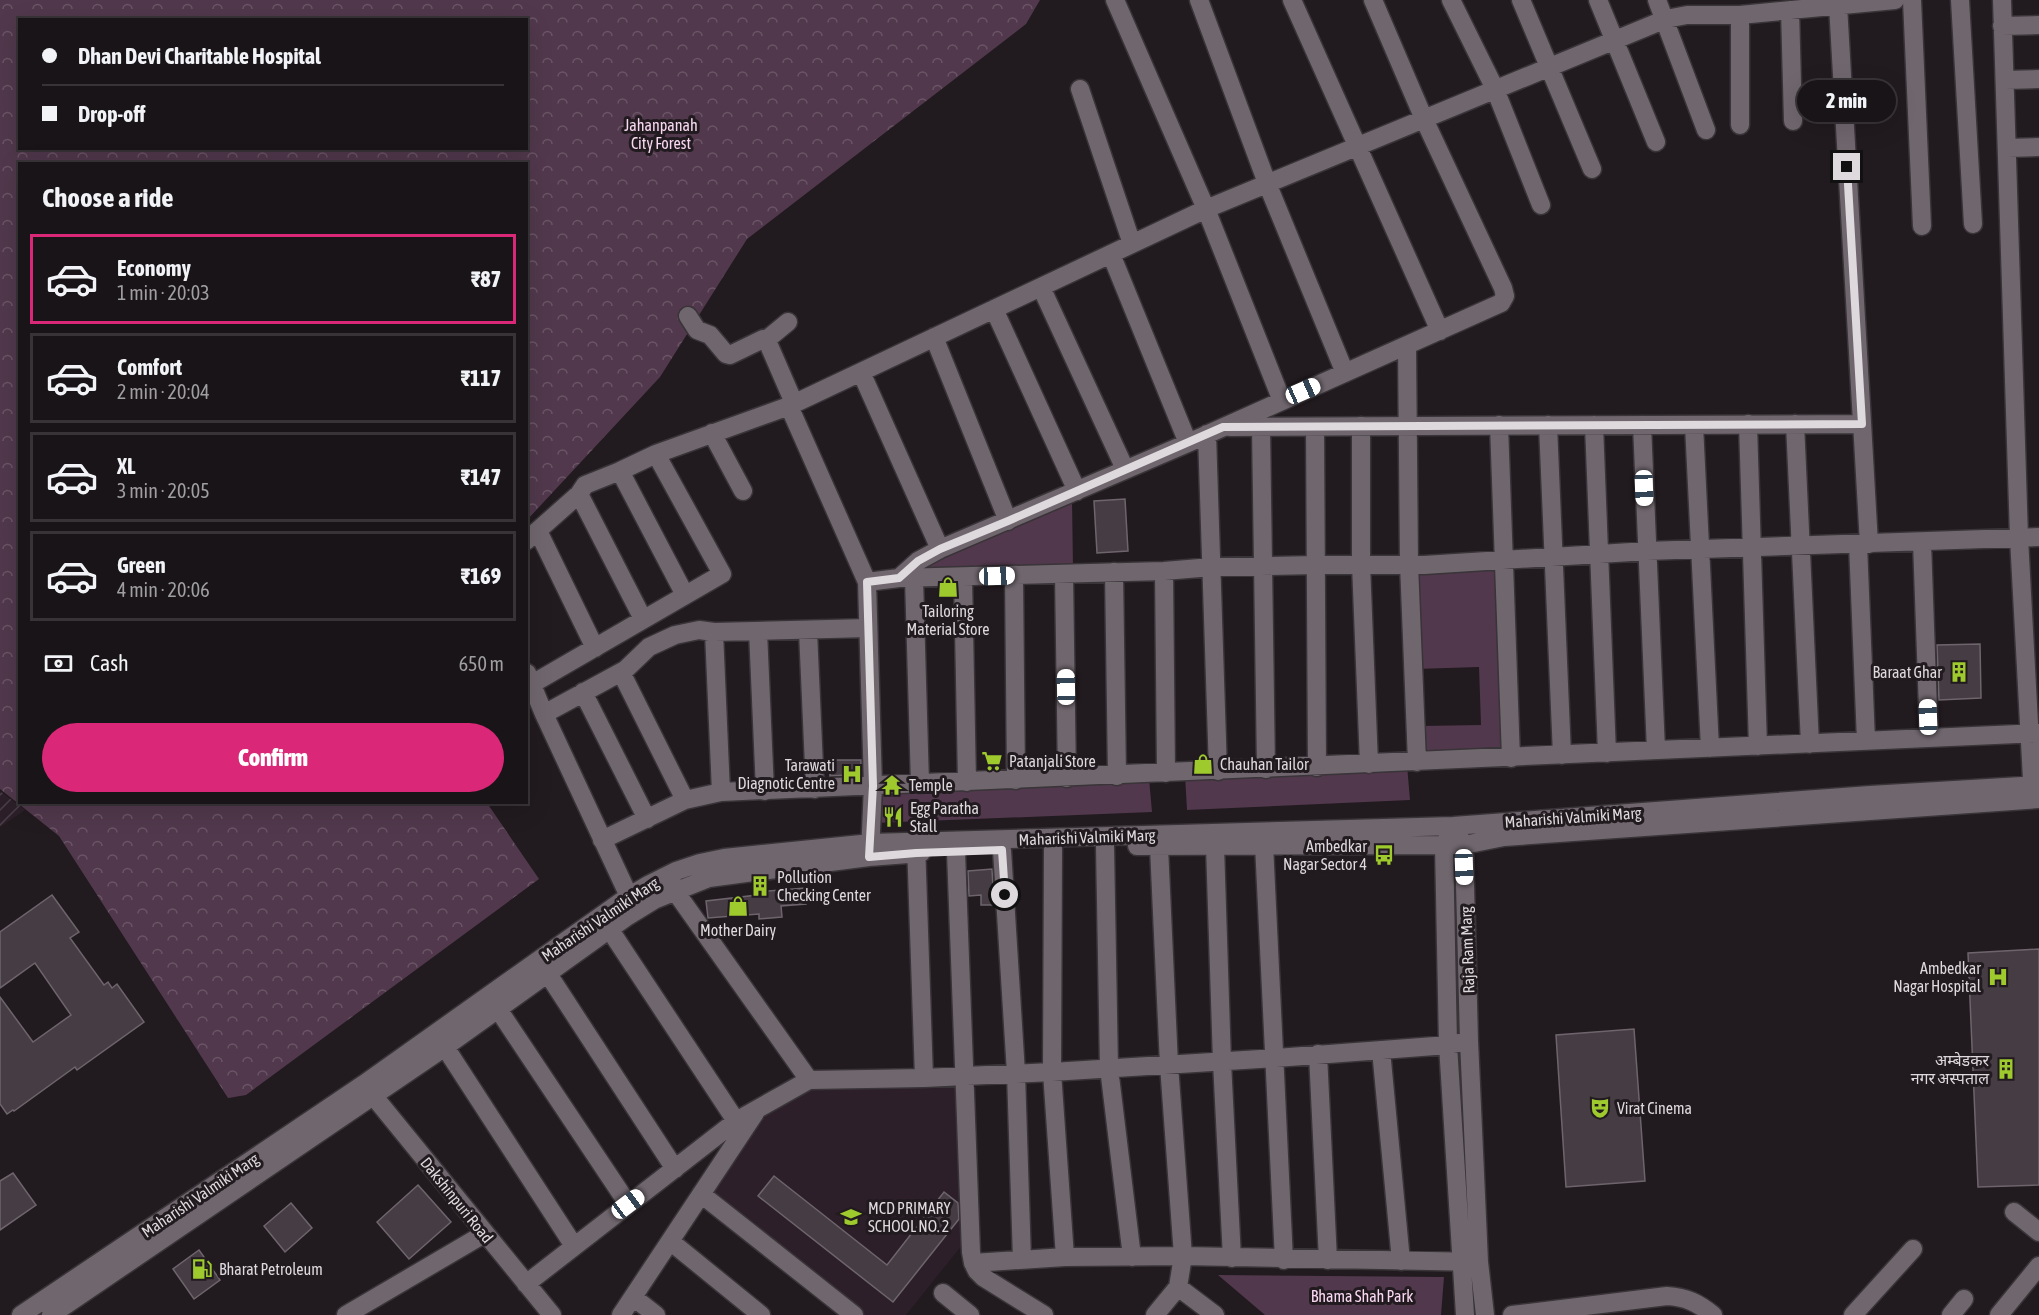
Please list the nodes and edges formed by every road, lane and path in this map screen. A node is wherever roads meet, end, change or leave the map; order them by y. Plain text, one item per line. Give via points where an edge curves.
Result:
1 (1114, 0) edge
2 (1199, 0) edge
3 (1292, 0) edge
4 (1373, 0) edge
5 (1451, 0) edge
6 (1521, 0) edge
7 (1598, 0) edge
8 (1657, 0) edge
9 (1895, 0) edge
10 (1912, 0) edge
11 (1960, 0) edge
12 (2002, 0) edge
13 (1838, 5) junction
14 (1790, 10) junction
15 (1740, 15) junction
16 (1666, 18) junction
17 (2039, 25) edge
18 (2002, 26) junction
19 (1614, 41) junction
20 (1549, 67) junction
21 (2039, 79) edge
22 (2005, 80) junction
23 (1080, 89) dead end
24 (1495, 89) junction
25 (1424, 119) junction
26 (1793, 121) dead end
27 (1740, 125) dead end
28 (1706, 130) dead end
29 (1656, 142) dead end
30 (1356, 146) junction
31 (2039, 147) edge
32 (2007, 148) junction
33 (1592, 169) dead end
34 (1267, 183) junction
35 (1541, 205) dead end
36 (1206, 209) junction
37 (1973, 224) dead end
38 (1922, 226) dead end
39 (1132, 244) junction
40 (1111, 254) junction
41 (1041, 287) junction
42 (994, 309) junction
43 (688, 316) dead end
44 (788, 322) dead end
45 (1440, 331) junction
46 (934, 338) junction
47 (765, 341) junction
48 (1407, 346) junction
49 (861, 372) junction
50 (1345, 373) junction
51 (1282, 400) junction
52 (792, 404) junction
53 (1748, 424) junction
54 (1795, 424) junction
55 (1862, 424) junction
56 (1548, 425) junction
57 (1594, 425) junction
58 (1642, 425) junction
59 (1694, 425) junction
60 (1361, 426) junction
61 (1406, 426) junction
62 (1498, 426) junction
63 (1261, 427) junction
64 (1315, 427) junction
65 (1215, 431) junction
66 (712, 433) junction
67 (1188, 443) junction
68 (656, 454) junction
69 (1125, 469) junction
70 (620, 471) junction
71 (743, 491) dead end
72 (1077, 491) junction
73 (579, 494) junction
74 (1008, 521) junction
75 (532, 536) edge
76 (2039, 537) edge
77 (2019, 538) junction
78 (1922, 542) junction
79 (1864, 544) junction
80 (1800, 545) junction
81 (1752, 548) junction
82 (940, 549) junction
83 (1700, 550) junction
84 (1647, 551) junction
85 (1599, 554) junction
86 (1554, 557) junction
87 (1503, 560) junction
88 (1362, 564) junction
89 (1409, 564) junction
90 (1316, 565) junction
91 (1263, 566) junction
92 (1212, 567) junction
93 (1164, 571) junction
94 (1114, 572) junction
95 (1064, 574) junction
96 (1014, 575) junction
97 (963, 577) junction
98 (907, 578) junction
99 (867, 582) junction
100 (685, 595) junction
101 (643, 619) junction
102 (868, 628) junction
103 (758, 631) junction
104 (808, 631) junction
105 (714, 633) junction
106 (595, 648) junction
107 (621, 672) junction
108 (529, 678) edge
109 (584, 692) junction
110 (544, 714) junction
111 (2034, 733) edge
112 (1929, 738) junction
113 (1866, 741) junction
114 (1810, 744) junction
115 (1758, 746) junction
116 (1710, 748) junction
117 (1656, 750) junction
118 (1606, 753) junction
119 (1562, 755) junction
120 (1511, 758) junction
121 (1417, 762) junction
122 (1370, 764) junction
123 (1317, 767) junction
124 (1266, 769) junction
125 (1218, 771) junction
126 (1166, 773) junction
127 (1118, 776) junction
128 (1066, 778) junction
129 (1016, 780) junction
130 (967, 782) junction
131 (920, 784) junction
132 (873, 786) junction
133 (814, 789) junction
134 (765, 790) junction
135 (721, 792) junction
136 (2036, 792) edge
137 (685, 800) junction
138 (647, 819) junction
139 (1453, 826) junction
140 (602, 840) junction
141 (1264, 844) junction
142 (1444, 845) junction
143 (1464, 845) junction
144 (1105, 846) junction
145 (1215, 846) junction
146 (916, 847) junction
147 (1160, 847) junction
148 (1053, 848) junction
149 (870, 850) junction
150 (1002, 850) junction
151 (956, 852) junction
152 (672, 883) junction
153 (632, 904) junction
154 (610, 930) junction
155 (548, 974) junction
156 (498, 1009) junction
157 (1469, 1041) junction
158 (1448, 1045) junction
159 (445, 1047) junction
160 (1381, 1050) junction
161 (1318, 1054) junction
162 (1276, 1058) junction
163 (1222, 1062) junction
164 (1169, 1065) junction
165 (1109, 1068) junction
166 (1052, 1072) junction
167 (1016, 1073) junction
168 (964, 1076) junction
169 (924, 1078) junction
170 (809, 1080) junction
171 (368, 1091) junction
172 (758, 1109) junction
173 (736, 1121) junction
174 (675, 1169) junction
175 (701, 1194) junction
176 (628, 1204) junction
177 (2014, 1212) dead end
178 (2039, 1232) edge
179 (484, 1234) junction
180 (670, 1241) junction
181 (574, 1246) junction
182 (1912, 1248) dead end
183 (1183, 1256) junction
184 (1065, 1257) junction
185 (1132, 1257) junction
186 (1232, 1258) junction
187 (1022, 1260) junction
188 (1284, 1260) junction
189 (1328, 1260) junction
190 (1401, 1261) junction
191 (1460, 1261) junction
192 (1479, 1262) junction
193 (973, 1263) junction
194 (2039, 1266) edge
195 (526, 1284) junction
196 (1178, 1287) junction
197 (944, 1293) dead end
198 (633, 1297) junction
199 (1964, 1299) dead end
200 (21, 1315) edge
201 (51, 1315) edge
202 (346, 1315) edge
203 (552, 1315) edge
204 (621, 1315) edge
205 (656, 1315) edge
206 (761, 1315) edge
207 (854, 1315) edge
208 (970, 1315) edge
209 (1044, 1315) edge
210 (1155, 1315) edge
211 (1215, 1315) edge
212 (1465, 1315) edge
213 (1485, 1315) edge
214 (1512, 1315) edge
215 (1713, 1315) edge
216 (1853, 1315) edge
217 (1951, 1315) edge
218 (2000, 1315) edge

1 - 36 street
2 - 34 street
3 - 30 street
4 - 25 street
5 - 24 street
6 - 20 street
7 - 19 street
8 - 16 street
9 - 13 street
10 - 38 street
11 - 37 street
12 - 18 street
13 - 14 street
13 - 55 street
14 - 15 street
14 - 26 street
15 - 16 street
15 - 27 street
16 - 19 street
16 - 28 street
17 - 18 street
18 - 22 street
19 - 20 street
19 - 29 street
20 - 24 street
20 - 33 street
21 - 22 street
22 - 32 street
23 - 39 street
24 - 25 street
24 - 35 street
25 - 30 street
25 - 45 street via 1505,296 1495,308
30 - 34 street
30 - 45 street
31 - 32 street
32 - 77 street
34 - 36 street
34 - 50 street
36 - 39 street
36 - 51 street
39 - 40 street
40 - 41 street
40 - 67 street
41 - 42 street
41 - 69 street
42 - 46 street
42 - 72 street
43 - 47 street via 726,354
44 - 47 street
45 - 48 street
46 - 49 street
46 - 74 street
47 - 52 street
48 - 50 street
48 - 61 street
49 - 52 street
49 - 82 street
50 - 51 street
51 - 65 street
52 - 66 street
52 - 99 street
53 - 54 street
53 - 59 street
53 - 81 street
54 - 55 street
54 - 80 street
55 - 79 street
56 - 57 street
56 - 62 street
56 - 86 street
57 - 58 street
57 - 85 street
58 - 59 street
58 - 84 street
59 - 83 street
60 - 61 street
60 - 64 street
60 - 88 street
61 - 62 street
61 - 89 street
62 - 87 street
63 - 64 street
63 - 65 street
63 - 91 street
64 - 90 street
65 - 67 street
65 - 92 street
66 - 68 street
66 - 71 street
67 - 69 street
68 - 70 street
68 - 100 street via 722,574
69 - 72 street
70 - 73 street via 585,485
70 - 100 street
72 - 74 street
73 - 75 street
73 - 101 street
74 - 82 street
75 - 106 street
76 - 77 street
77 - 78 street
77 - 111 street
78 - 79 street
78 - 112 street
79 - 80 street
79 - 113 street
80 - 81 street
80 - 114 street
81 - 83 street
81 - 115 street
82 - 98 street via 918,561
83 - 84 street
83 - 116 street
84 - 85 street
84 - 117 street
85 - 86 street
85 - 118 street
86 - 87 street
86 - 119 street
87 - 89 street
87 - 120 street
88 - 89 street
88 - 90 street
88 - 122 street
89 - 121 street
90 - 91 street
90 - 123 street
91 - 92 street
91 - 124 street
92 - 93 street
92 - 125 street
93 - 94 street
93 - 126 street
94 - 95 street
94 - 127 street
95 - 96 street
95 - 128 street
96 - 97 street
96 - 129 street
97 - 98 street
97 - 130 street
98 - 99 street
98 - 131 street
99 - 102 street
100 - 101 street
101 - 106 street
102 - 104 street
102 - 132 street
103 - 104 street
103 - 105 street
103 - 134 street
104 - 133 street
105 - 107 street via 699,630 675,635 649,647
105 - 135 street
106 - 108 street
107 - 109 street
107 - 137 street
108 - 110 street
109 - 110 street
109 - 138 street
110 - 140 street
111 - 112 street
111 - 136 street
112 - 113 street
113 - 114 street
114 - 115 street
115 - 116 street
116 - 117 street
117 - 118 street
118 - 119 street
119 - 120 street
120 - 121 street
121 - 122 street
122 - 123 street
123 - 124 street
124 - 125 street
125 - 126 street
126 - 127 street
127 - 128 street
128 - 129 street
129 - 130 street
130 - 131 street
131 - 132 street
132 - 133 street
132 - 149 street
133 - 134 street
134 - 135 street
135 - 137 street
136 - 139 street, Maharishi Valmiki Marg via 1870,795
136 - 143 street, Maharishi Valmiki Marg via 1504,837
137 - 138 street
138 - 140 street
139 - 142 street, Raja Ram Marg
139 - 143 street, Raja Ram Marg
139 - 146 street, Maharishi Valmiki Marg
140 - 153 street
141 - 142 street, Maharishi Valmiki Marg
141 - 145 street, Maharishi Valmiki Marg
141 - 162 street
142 - 143 street, Maharishi Valmiki Marg
142 - 158 street, Raja Ram Marg
143 - 157 street, Raja Ram Marg
144 - 147 street, Maharishi Valmiki Marg
144 - 148 street, Maharishi Valmiki Marg
144 - 165 street
145 - 147 street, Maharishi Valmiki Marg
145 - 163 street
146 - 149 street, Maharishi Valmiki Marg
146 - 151 street, Maharishi Valmiki Marg
146 - 169 street
147 - 164 street
148 - 150 street, Maharishi Valmiki Marg
148 - 166 street
149 - 152 street, Maharishi Valmiki Marg
150 - 151 street, Maharishi Valmiki Marg
150 - 167 street
151 - 168 street
152 - 153 street, Maharishi Valmiki Marg via 654,900
152 - 170 street
153 - 154 street, Maharishi Valmiki Marg
153 - 171 street, Maharishi Valmiki Marg
154 - 155 street, Maharishi Valmiki Marg
154 - 173 street
155 - 156 street, Maharishi Valmiki Marg
155 - 174 street
156 - 159 street, Maharishi Valmiki Marg
156 - 176 street
157 - 158 street
157 - 192 street, Raja Ram Marg
158 - 160 street
158 - 191 street, Raja Ram Marg
159 - 171 street, Maharishi Valmiki Marg
159 - 181 street
160 - 161 street
160 - 190 street
161 - 162 street
161 - 189 street
162 - 163 street
162 - 188 street
163 - 164 street
163 - 186 street
164 - 165 street
164 - 183 street
165 - 166 street
165 - 185 street
166 - 167 street
166 - 184 street
167 - 168 street
167 - 187 street
168 - 169 street
168 - 193 street
169 - 170 street
170 - 172 street
171 - 179 street, Dakshinpuri Road
171 - 200 street, Maharishi Valmiki Marg
171 - 201 street, Maharishi Valmiki Marg
172 - 173 street
172 - 175 street
173 - 174 street
174 - 176 street
175 - 180 street
175 - 207 street
176 - 181 street
177 - 178 street
179 - 195 street, Dakshinpuri Road
179 - 202 street
180 - 198 street
180 - 206 street
181 - 195 street
182 - 216 street
183 - 185 street
183 - 186 street
183 - 196 street
184 - 185 street
184 - 187 street
186 - 188 street
187 - 193 street
188 - 189 street
189 - 190 street
190 - 191 street
191 - 192 street
191 - 212 street, Raja Ram Marg
192 - 213 street, Raja Ram Marg
193 - 209 street via 983,1276
194 - 218 street
195 - 203 street, Dakshinpuri Road
196 - 210 street
196 - 211 street
197 - 208 street
198 - 204 street
198 - 205 street
199 - 217 street
214 - 215 street via 1667,1296 1693,1300

